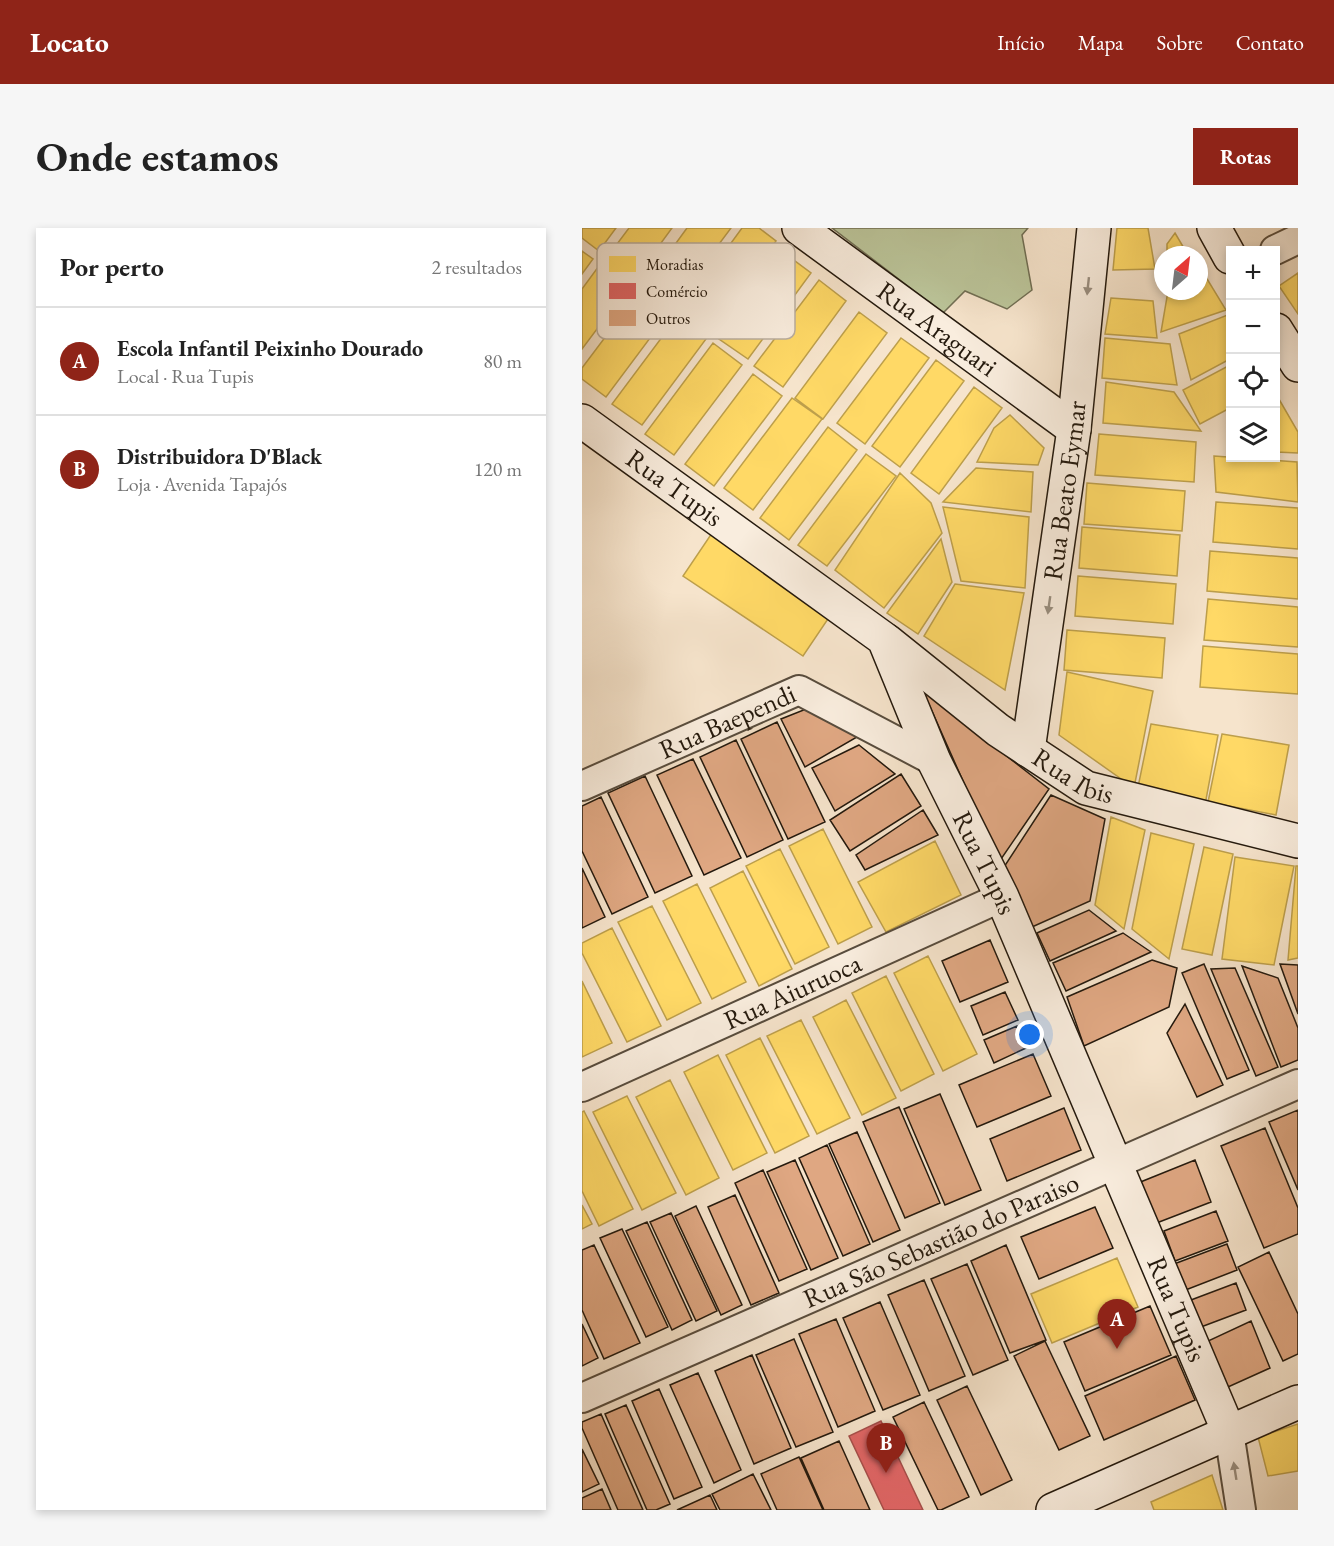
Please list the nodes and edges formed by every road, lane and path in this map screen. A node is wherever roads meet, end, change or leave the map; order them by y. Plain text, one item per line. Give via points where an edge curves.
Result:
1 (800, 228) edge
2 (1094, 228) edge
3 (1214, 228) edge
4 (1298, 239) edge
5 (1280, 248) edge
6 (1226, 250) edge
7 (1280, 338) edge
8 (1298, 365) edge
9 (582, 421) edge
10 (1074, 429) junction
11 (884, 639) junction
12 (1028, 750) junction
13 (934, 761) junction
14 (582, 786) edge
15 (1298, 841) edge
16 (1002, 897) junction
17 (1298, 1084) edge
18 (582, 1087) edge
19 (1114, 1165) junction
20 (582, 1398) edge
21 (1298, 1402) edge
22 (1229, 1432) junction
23 (1053, 1510) edge
24 (1241, 1510) edge

1 - 10 street, Rua Araguari
2 -> 10 street, Rua Beato Eymar
3 - 6 street
4 - 5 street
7 - 8 street
9 - 11 street, Rua Tupis
10 -> 12 street, Rua Beato Eymar
11 - 12 street, Rua Ibis
11 - 13 street, Rua Tupis
12 - 15 street, Rua Ibis via 1086,788
13 - 14 street, Rua Baependi via 799,690
13 - 16 street, Rua Tupis
16 - 18 street, Rua Aiuruoca
16 - 19 street, Rua Tupis
17 - 19 street, Rua São Sebastião do Paraiso
19 - 20 street, Rua São Sebastião do Paraiso
19 - 22 street, Rua Tupis
21 - 22 street
22 - 23 street
24 -> 22 street

